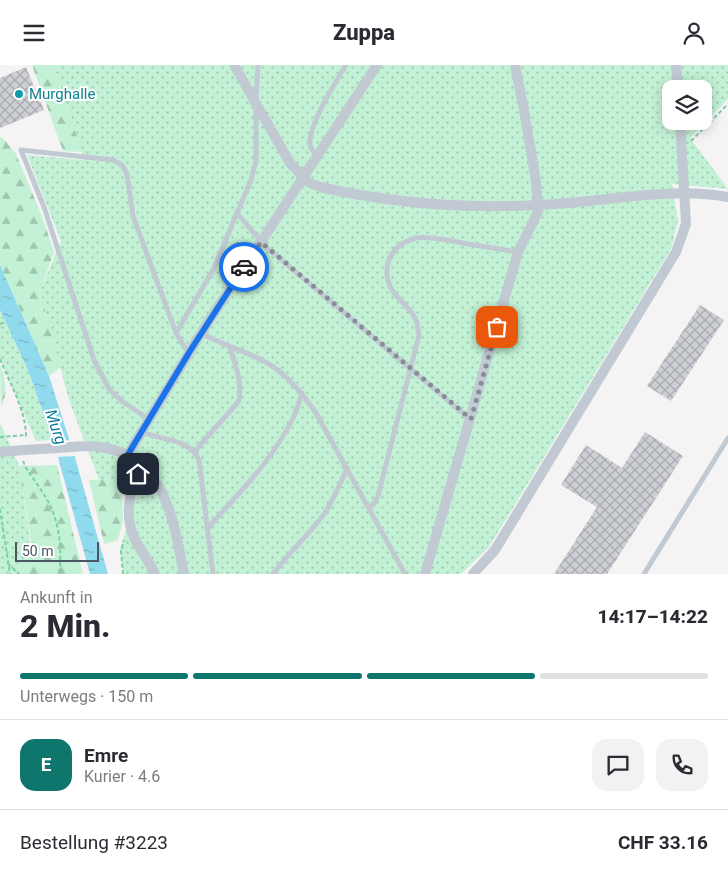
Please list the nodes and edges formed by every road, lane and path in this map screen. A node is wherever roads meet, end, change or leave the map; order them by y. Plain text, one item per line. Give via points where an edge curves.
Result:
1 (234, 65) edge
2 (258, 65) edge
3 (346, 65) edge
4 (377, 65) edge
5 (515, 65) edge
6 (676, 65) edge
7 (677, 80) edge
8 (256, 104) junction
9 (728, 104) edge
10 (681, 130) edge
11 (682, 151) junction
12 (317, 155) junction
13 (303, 177) junction
14 (684, 193) junction
15 (728, 197) edge
16 (538, 205) junction
17 (237, 213) junction
18 (261, 242) junction
19 (518, 252) junction
20 (6, 322) dead end
21 (0, 324) edge
22 (176, 333) junction
23 (201, 333) junction
24 (230, 347) junction
25 (190, 351) junction
26 (0, 359) edge
27 (411, 369) junction
28 (302, 393) junction
29 (471, 419) junction
30 (150, 420) junction
31 (142, 432) junction
32 (26, 435) junction
33 (0, 437) edge
34 (728, 438) edge
35 (195, 451) junction
36 (0, 452) edge
37 (23, 453) junction
38 (127, 456) junction
39 (144, 467) junction
40 (347, 468) junction
41 (0, 505) edge
42 (369, 507) junction
43 (0, 509) edge
44 (130, 521) junction
45 (207, 529) junction
46 (8, 564) junction
47 (10, 574) edge
48 (19, 574) edge
49 (59, 574) edge
50 (123, 574) edge
51 (155, 574) edge
52 (184, 574) edge
53 (213, 574) edge
54 (273, 574) edge
55 (405, 574) edge
56 (425, 574) edge
57 (473, 574) edge
58 (644, 574) edge

1 - 8 street
2 - 8 lane
3 - 12 lane via 311,131 310,144
4 - 12 street
5 - 16 street
6 - 7 street
8 - 13 street via 290,163
8 - 17 lane via 256,161
9 - 11 path
10 - 11 street
11 - 14 street
12 - 13 street
13 - 16 street via 320,187 417,203
13 - 18 street
14 - 15 street
14 - 16 street
14 - 57 street via 686,224 676,252 495,550
16 - 19 street via 538,212
17 - 18 lane
17 - 22 lane via 213,270
18 - 23 street
18 - 27 lane
19 - 27 lane via 418,238 404,242 392,252 387,265 388,281 394,294 416,320 419,335
19 - 29 street
20 - 21 path
22 - 25 lane
22 - 30 lane via 133,215 127,174 122,165 113,160 21,150 44,207 94,360 109,389
23 - 24 lane
23 - 25 street
24 - 28 lane via 277,369
24 - 35 lane via 239,378 239,401
25 - 30 street
26 - 32 path via 20,407
27 - 29 lane
27 - 42 lane via 378,496
28 - 40 lane
28 - 45 lane via 294,417 278,445 256,475
29 - 56 street
30 - 31 street
31 - 35 lane via 184,444
31 - 38 street
32 - 33 path
32 - 37 path
34 - 58 lane
35 - 45 lane via 199,460
36 - 37 street
37 - 38 street via 99,446
37 - 49 path via 26,468 53,511 59,536
38 - 39 street
39 - 44 street via 134,482
39 - 52 street via 157,482 172,516
40 - 42 lane
40 - 54 lane via 322,516
41 - 43 path
42 - 55 lane
43 - 46 path
44 - 50 path via 121,551
44 - 51 street via 134,536
45 - 53 lane
46 - 47 path
46 - 48 path

